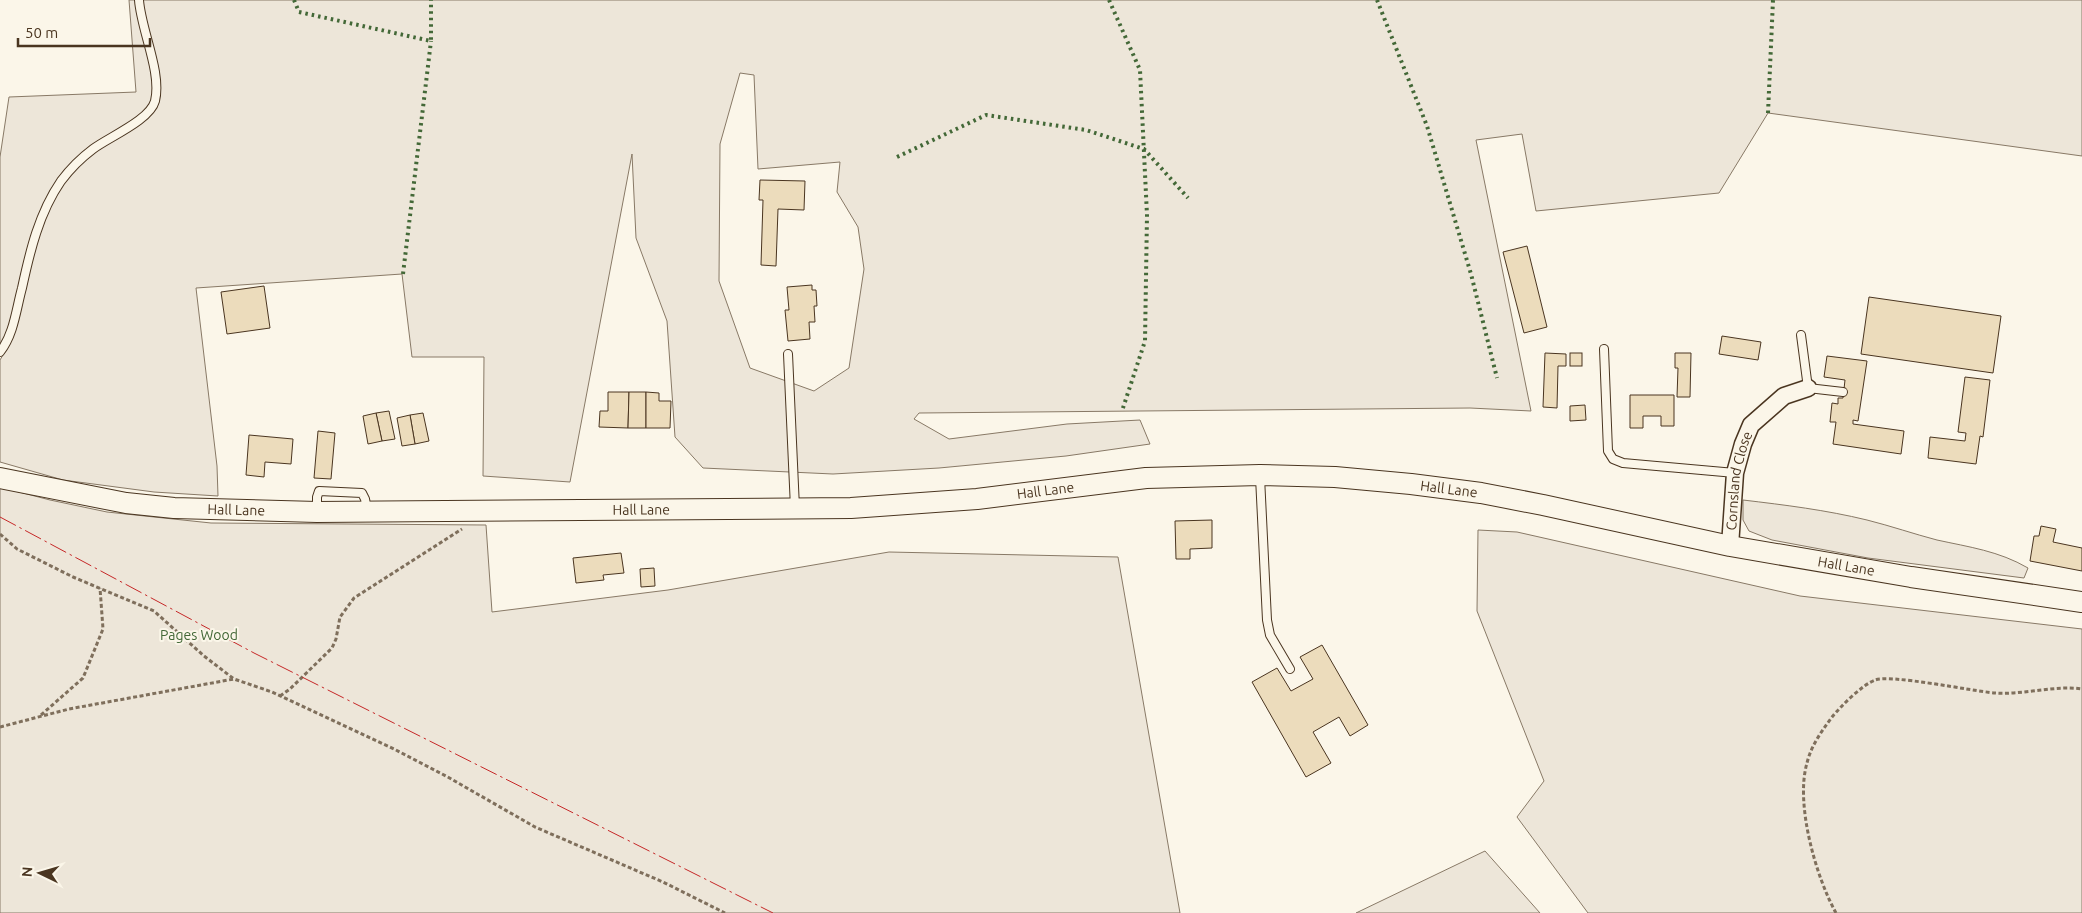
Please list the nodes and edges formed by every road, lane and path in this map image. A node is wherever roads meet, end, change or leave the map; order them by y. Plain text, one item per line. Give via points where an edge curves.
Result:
1 (139, 0) edge
2 (1801, 335) dead end
3 (1604, 349) dead end
4 (0, 352) edge
5 (788, 354) dead end
6 (1808, 388) junction
7 (1843, 392) dead end
8 (1735, 473) junction
9 (1260, 475) junction
10 (0, 478) edge
11 (795, 510) junction
12 (469, 511) junction
13 (0, 534) edge
14 (1730, 546) junction
15 (100, 588) junction
16 (2082, 602) edge
17 (1290, 669) dead end
18 (234, 679) junction
19 (2082, 689) edge
20 (280, 696) junction
21 (40, 716) junction
22 (0, 727) edge
23 (725, 913) edge
24 (1836, 913) edge

1 - 4 lane via 155,78 154,104 146,115 78,161 61,181 41,219 10,337
2 - 6 lane
3 - 8 lane via 1608,451 1613,459 1623,463
5 - 11 lane
6 - 7 lane
6 - 8 street, Cornsland Close via 1784,396 1751,424
8 - 14 street, Cornsland Close
9 - 11 street, Hall Lane via 1146,478 913,505
9 - 14 street, Hall Lane via 1345,478 1481,493
9 - 17 lane via 1266,620 1270,635
10 - 12 street, Hall Lane via 126,503 183,509
11 - 12 street, Hall Lane
12 - 20 path via 468,525 354,598 340,617 332,648
13 - 15 path via 17,549
14 - 16 street, Hall Lane
15 - 18 path via 154,611
15 - 21 path via 103,629 83,678
18 - 20 path
18 - 21 path
19 - 24 path via 1997,693 1875,680 1842,704 1816,738 1806,763 1803,782 1806,825 1819,878
20 - 23 path via 446,776 535,826
21 - 22 path

